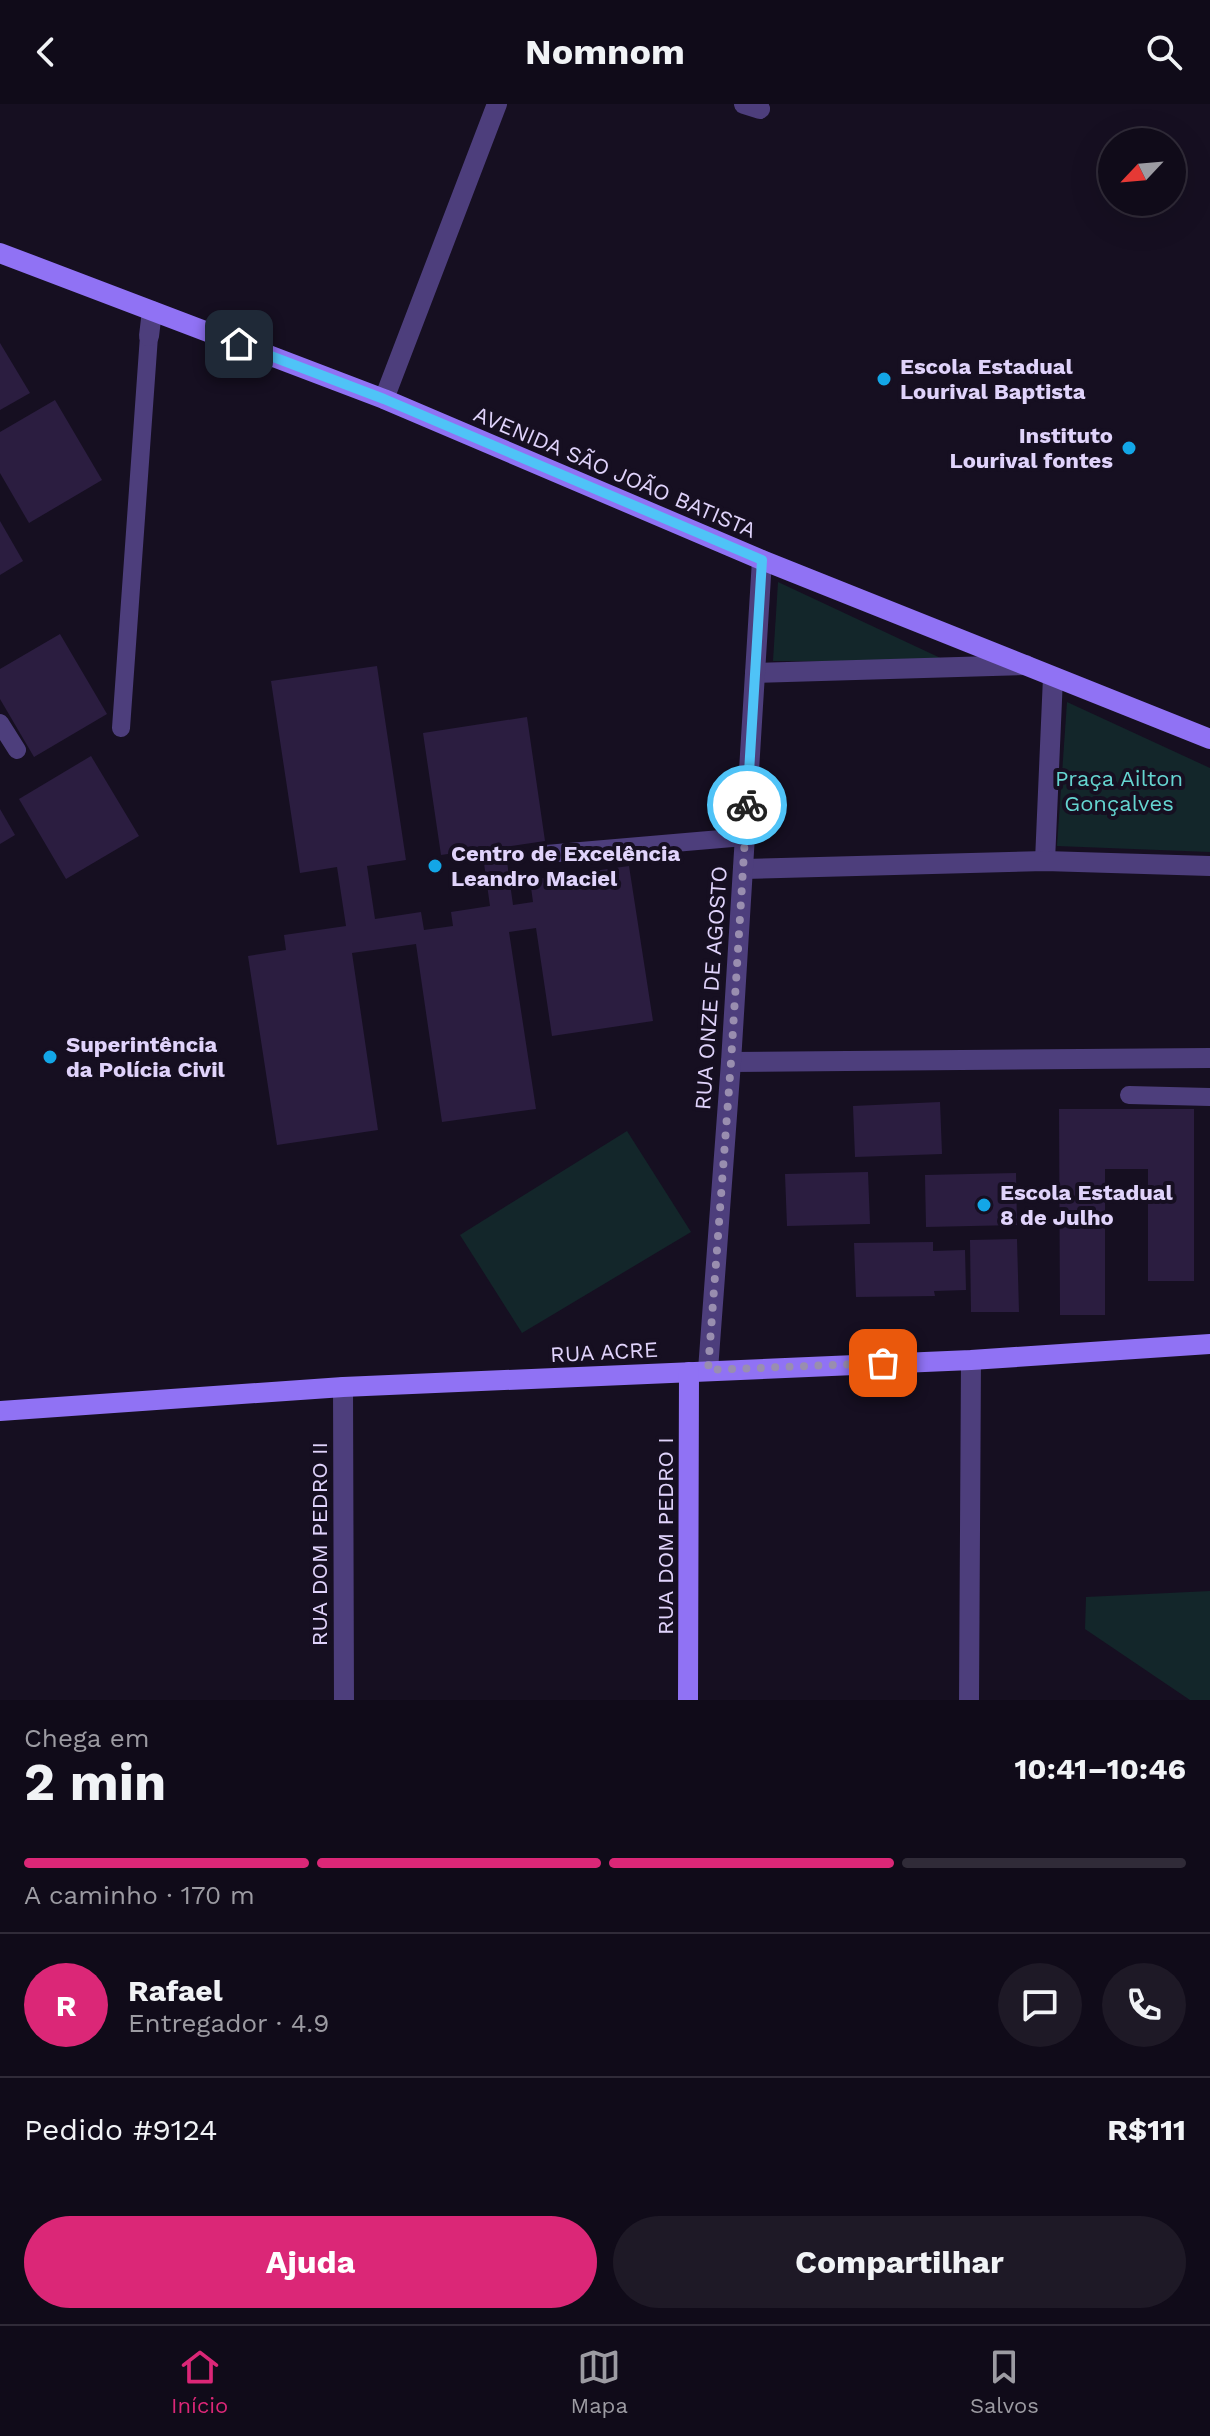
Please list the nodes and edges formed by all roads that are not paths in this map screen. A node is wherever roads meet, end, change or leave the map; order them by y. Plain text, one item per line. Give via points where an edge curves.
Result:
1 (497, 104) edge
2 (0, 253) edge
3 (152, 311) junction
4 (149, 336) joint
5 (384, 399) junction
6 (762, 560) junction
7 (1026, 665) junction
8 (755, 673) junction
9 (1053, 677) junction
10 (0, 723) edge
11 (121, 728) dead end
12 (1210, 739) edge
13 (17, 750) dead end
14 (744, 837) junction
15 (546, 854) dead end
16 (1045, 861) junction
17 (1210, 866) edge
18 (743, 869) junction
19 (1210, 1058) edge
20 (731, 1062) junction
21 (1129, 1095) dead end
22 (1210, 1097) edge
23 (1210, 1344) edge
24 (971, 1360) junction
25 (699, 1371) junction
26 (343, 1387) junction
27 (0, 1411) edge
28 (344, 1700) edge
29 (688, 1700) edge
30 (969, 1700) edge

1 - 5 street
2 - 3 street, AVENIDA SÃO JOÃO BATISTA
3 - 4 street
3 - 5 street, AVENIDA SÃO JOÃO BATISTA
4 - 11 lane
5 - 6 street, AVENIDA SÃO JOÃO BATISTA
6 - 7 street, AVENIDA SÃO JOÃO BATISTA
6 - 8 street, RUA ONZE DE AGOSTO
7 - 8 street
7 - 9 street, AVENIDA SÃO JOÃO BATISTA
8 - 14 street, RUA ONZE DE AGOSTO
9 - 12 street, AVENIDA SÃO JOÃO BATISTA
9 - 16 street
10 - 13 lane
14 - 15 lane
14 - 18 street, RUA ONZE DE AGOSTO
16 - 17 street
16 - 18 street
18 - 20 street, RUA ONZE DE AGOSTO
19 - 20 street
20 - 25 street, RUA ONZE DE AGOSTO
21 - 22 lane
23 - 24 street, RUA ACRE
24 - 25 street, RUA ACRE
24 - 30 street
25 - 26 street, RUA ACRE
25 - 29 street, RUA DOM PEDRO I
26 - 27 street, RUA ACRE
26 - 28 street, RUA DOM PEDRO II

